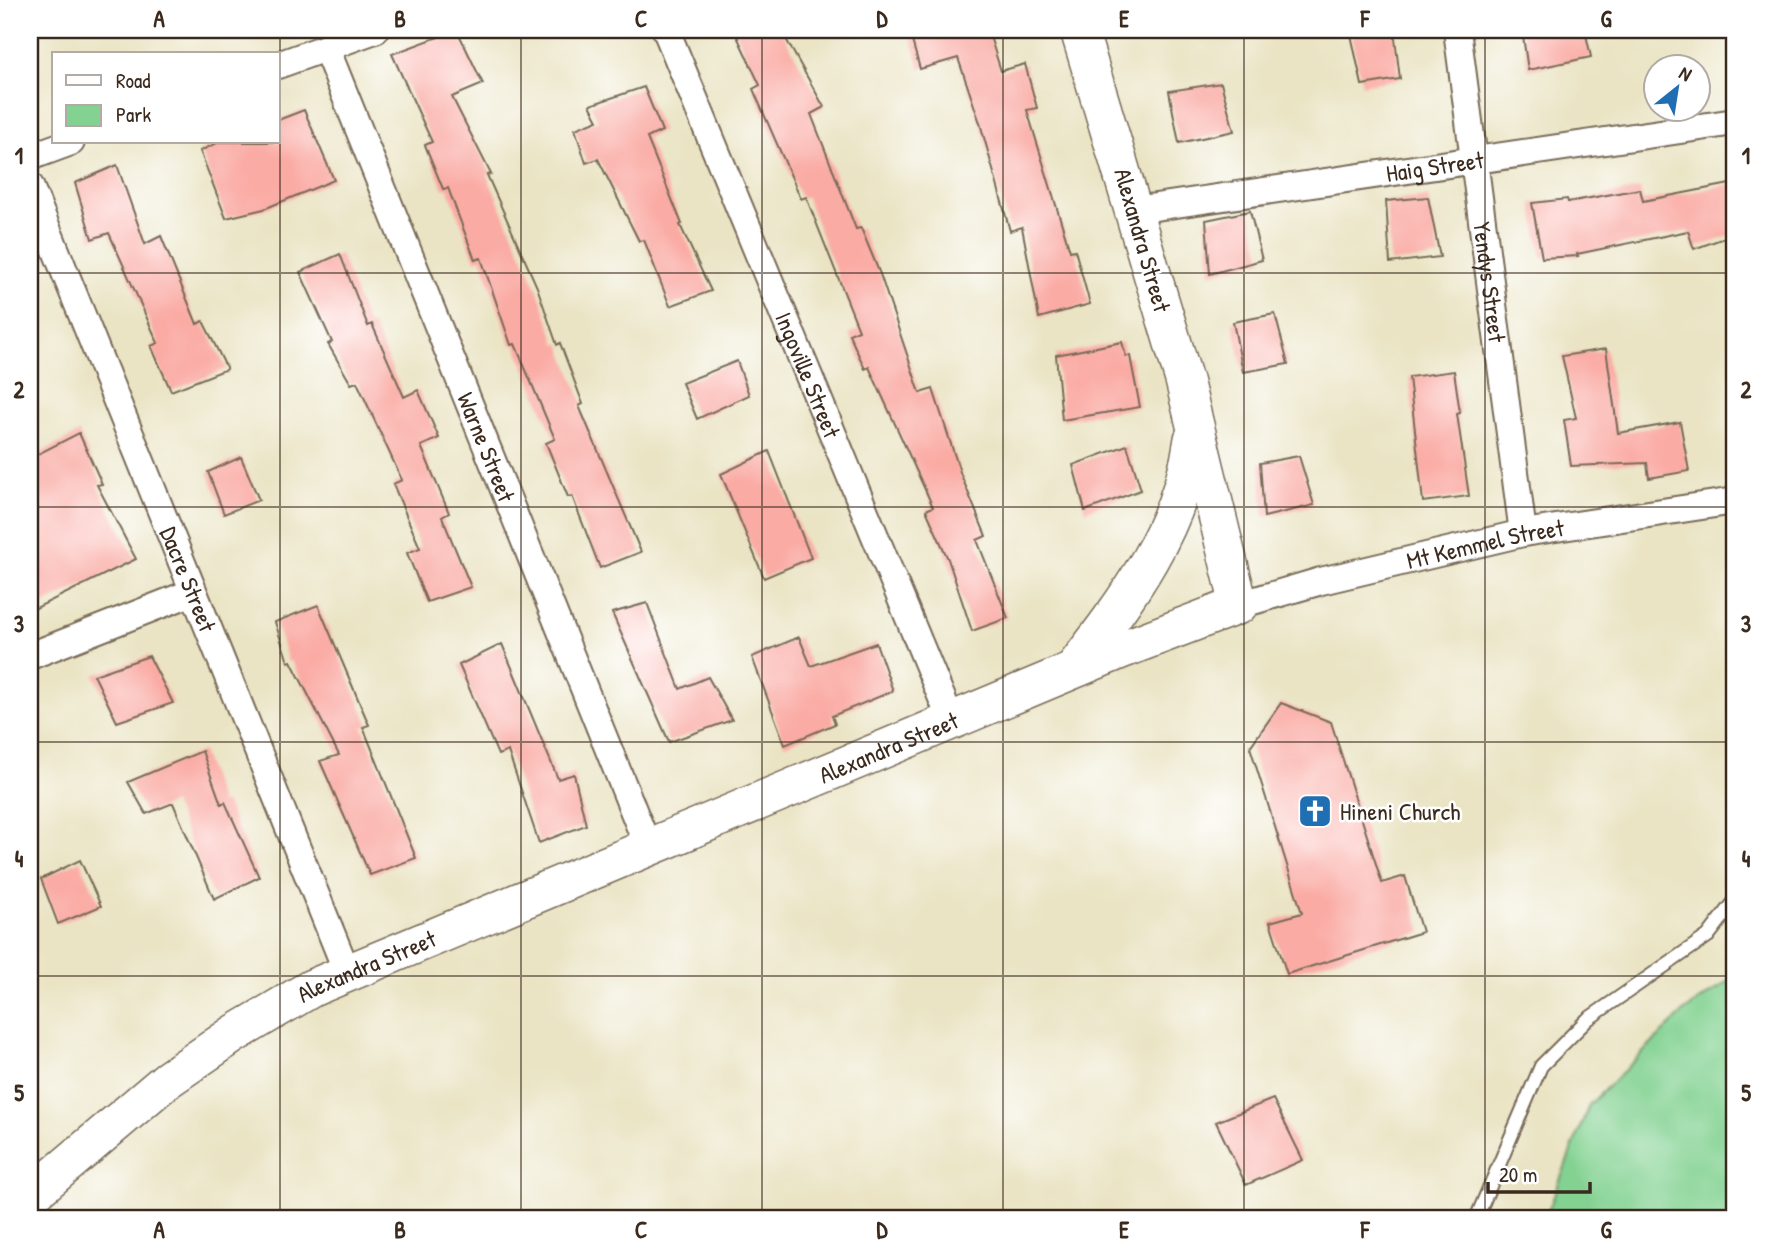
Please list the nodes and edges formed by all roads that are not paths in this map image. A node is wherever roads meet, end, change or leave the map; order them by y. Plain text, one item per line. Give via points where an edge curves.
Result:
1 (375, 30) edge
2 (666, 30) edge
3 (1079, 30) edge
4 (1457, 30) edge
5 (326, 48) junction
6 (280, 64) edge
7 (1735, 122) edge
8 (66, 144) edge
9 (30, 157) edge
10 (1474, 160) junction
11 (30, 186) edge
12 (1135, 210) junction
13 (1194, 427) junction
14 (1735, 501) edge
15 (1522, 533) junction
16 (193, 592) junction
17 (1239, 605) junction
18 (30, 656) edge
19 (1072, 670) junction
20 (951, 720) junction
21 (648, 846) junction
22 (1735, 901) edge
23 (347, 972) junction
24 (30, 1196) edge
25 (1475, 1219) edge

1 - 5 street
2 - 20 street, Ingoville Street
3 - 12 main road, Alexandra Street
4 - 10 street, Yendys Street
5 - 6 street
5 - 21 street, Warne Street
7 - 10 street, Haig Street
8 - 9 street
10 - 12 street, Haig Street
10 - 15 street, Yendys Street
11 - 16 street, Dacre Street
12 - 13 main road, Alexandra Street
13 - 17 main road, Alexandra Street
13 - 19 main road via 1185,481 1164,534 1120,607
14 - 15 street, Mt Kemmel Street
15 - 17 street, Mt Kemmel Street
16 - 18 street
16 - 23 street, Dacre Street
17 - 19 main road, Alexandra Street
19 - 20 main road, Alexandra Street
20 - 21 main road, Alexandra Street
21 - 23 main road, Alexandra Street
22 - 25 lane via 1708,936 1588,1019 1541,1066
23 - 24 main road, Alexandra Street via 281,1005 188,1065

